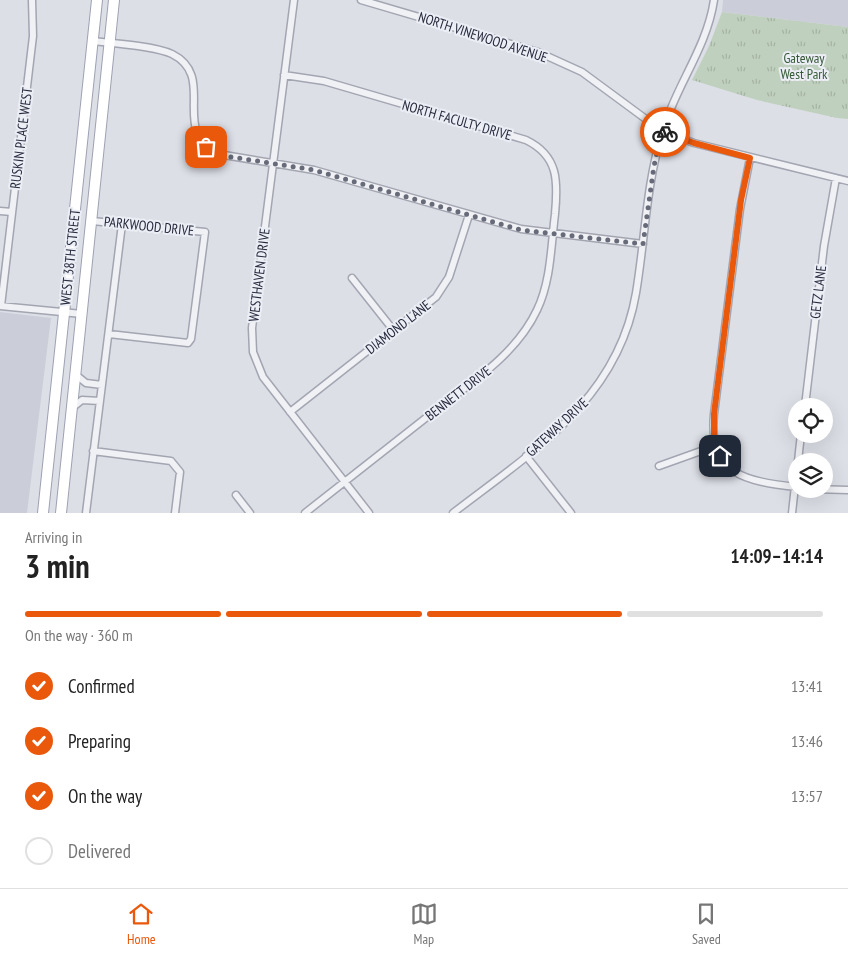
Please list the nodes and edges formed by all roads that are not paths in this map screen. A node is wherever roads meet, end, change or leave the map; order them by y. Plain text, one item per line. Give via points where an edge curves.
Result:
1 (32, 0) edge
2 (97, 0) edge
3 (114, 0) edge
4 (294, 0) edge
5 (361, 0) edge
6 (714, 0) edge
7 (92, 41) junction
8 (110, 43) junction
9 (284, 75) junction
10 (662, 131) junction
11 (750, 158) junction
12 (273, 162) junction
13 (836, 178) junction
14 (848, 181) edge
15 (0, 211) edge
16 (12, 212) junction
17 (469, 215) junction
18 (92, 221) junction
19 (122, 224) junction
20 (553, 234) junction
21 (643, 244) junction
22 (352, 278) dead end
23 (0, 306) edge
24 (65, 312) junction
25 (82, 314) junction
26 (394, 332) junction
27 (110, 334) junction
28 (76, 375) junction
29 (102, 385) junction
30 (806, 398) edge
31 (100, 401) junction
32 (72, 408) junction
33 (290, 412) junction
34 (715, 446) junction
35 (93, 451) junction
36 (526, 456) junction
37 (659, 466) dead end
38 (345, 482) junction
39 (788, 486) edge
40 (833, 490) edge
41 (848, 490) edge
42 (236, 495) dead end
43 (794, 498) edge
44 (43, 513) edge
45 (61, 513) edge
46 (86, 513) edge
47 (174, 513) edge
48 (250, 513) edge
49 (305, 513) edge
50 (369, 513) edge
51 (453, 513) edge
52 (571, 513) edge
53 (792, 513) edge

1 - 16 street, RUSKIN PLACE WEST via 33,36
2 - 7 main road, WEST 38TH STREET
3 - 8 main road, WEST 38TH STREET
4 - 9 street, WESTHAVEN DRIVE
5 - 10 street, NORTH VINEWOOD AVENUE via 546,56 582,72
6 - 10 street, GATEWAY DRIVE via 705,35
7 - 8 street
7 - 24 main road, WEST 38TH STREET
8 - 12 street via 162,51 180,60 193,80 193,122 204,145 225,156
8 - 18 main road, WEST 38TH STREET
9 - 12 street, WESTHAVEN DRIVE
9 - 20 street, NORTH FACULTY DRIVE via 324,82 532,143 549,159 557,178
10 - 11 street, NORTH VINEWOOD AVENUE
10 - 21 street, GATEWAY DRIVE
11 - 13 street, NORTH VINEWOOD AVENUE
11 - 34 street via 741,200 714,414
12 - 17 street via 314,170
12 - 33 street, WESTHAVEN DRIVE via 252,342 260,371
13 - 14 street, NORTH VINEWOOD AVENUE
13 - 30 street, GETZ LANE via 824,246
15 - 16 street
16 - 23 street, RUSKIN PLACE WEST
17 - 20 street via 521,230
17 - 26 street, DIAMOND LANE via 444,286 431,302
18 - 19 street, PARKWOOD DRIVE
18 - 25 main road, WEST 38TH STREET
19 - 27 street
19 - 27 street, PARKWOOD DRIVE via 206,232 188,343
20 - 21 street
20 - 38 street, BENNETT DRIVE via 547,281 540,303 515,345
21 - 36 street, GATEWAY DRIVE via 633,307 621,344 606,374 574,415
22 - 26 street
23 - 24 street
24 - 25 street
24 - 44 main road, WEST 38TH STREET
25 - 28 main road, WEST 38TH STREET
26 - 33 street, DIAMOND LANE
27 - 29 street
28 - 29 street via 86,383
28 - 32 main road, WEST 38TH STREET
29 - 31 street
31 - 32 street via 82,400
31 - 35 street
32 - 45 main road, WEST 38TH STREET
33 - 38 street, WESTHAVEN DRIVE
34 - 37 street
34 - 39 street via 741,477
35 - 46 street
35 - 47 street via 171,461 180,472
36 - 51 street, GATEWAY DRIVE
36 - 52 street
38 - 49 street, BENNETT DRIVE
38 - 50 street, WESTHAVEN DRIVE
40 - 41 street
42 - 48 street
43 - 53 street

